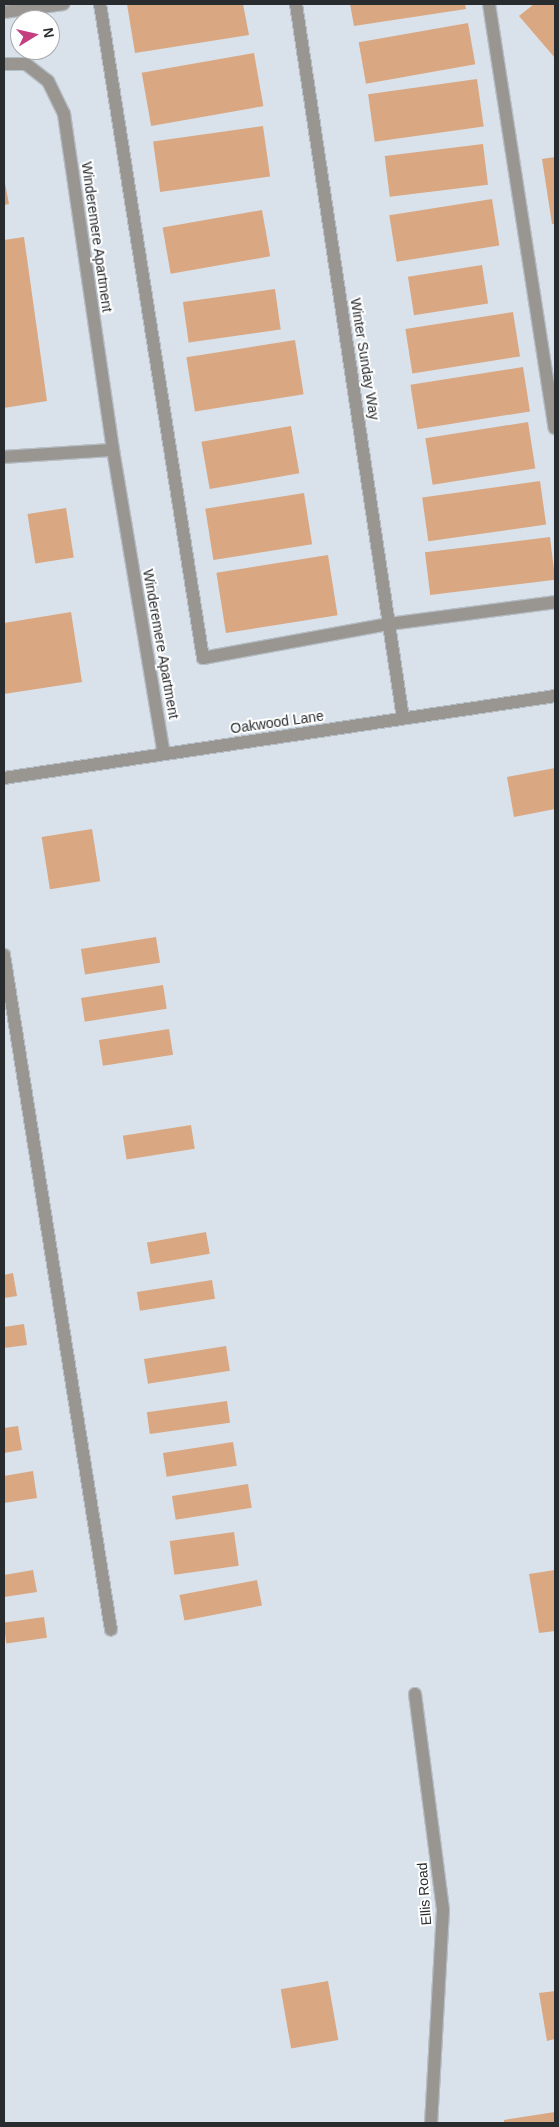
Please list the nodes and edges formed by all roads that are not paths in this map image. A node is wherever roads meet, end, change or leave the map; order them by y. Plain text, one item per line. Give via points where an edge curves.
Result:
1 (63, 4) edge
2 (100, 4) edge
3 (296, 4) edge
4 (489, 4) edge
5 (4, 12) edge
6 (4, 64) edge
7 (555, 428) edge
8 (113, 450) junction
9 (4, 457) edge
10 (555, 602) edge
11 (389, 624) junction
12 (555, 696) edge
13 (403, 718) junction
14 (164, 754) junction
15 (4, 778) edge
16 (4, 955) edge
17 (111, 1630) dead end
18 (415, 1694) dead end
19 (431, 2123) edge

1 - 5 street
2 - 11 street via 203,658
3 - 11 street, Winter Sunday Way
4 - 7 street
6 - 8 street, Winderemere Apartment via 26,64 48,81 64,114
8 - 9 street
8 - 14 street, Winderemere Apartment
10 - 11 street
11 - 13 street, Winter Sunday Way
12 - 13 street, Oakwood Lane
13 - 14 street, Oakwood Lane
14 - 15 street, Oakwood Lane
16 - 17 street
18 - 19 street, Ellis Road via 443,1910

